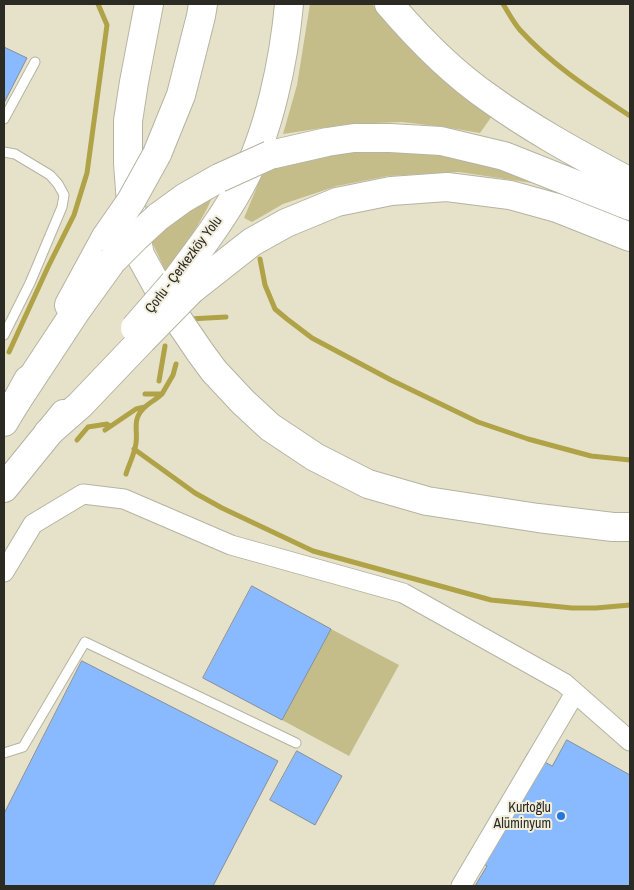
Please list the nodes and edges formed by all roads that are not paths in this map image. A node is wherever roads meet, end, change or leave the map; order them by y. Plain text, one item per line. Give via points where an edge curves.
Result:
1 (149, 4) edge
2 (203, 4) edge
3 (289, 4) edge
4 (389, 4) edge
5 (35, 62) dead end
6 (4, 119) edge
7 (4, 147) edge
8 (4, 152) edge
9 (15, 154) junction
10 (630, 182) edge
11 (630, 206) edge
12 (630, 237) edge
13 (109, 249) junction
14 (182, 287) junction
15 (4, 335) edge
16 (10, 412) edge
17 (4, 488) edge
18 (630, 527) edge
19 (4, 572) edge
20 (575, 693) junction
21 (630, 741) edge
22 (296, 743) dead end
23 (4, 753) edge
24 (461, 886) edge

1 - 18 main road via 128,121 132,217 140,255 171,310 237,396 270,427 307,452 368,484 427,500 538,518
2 - 13 main road, bridge via 182,94 157,154
3 - 14 main road, Çorlu - Çerkezköy Yolu via 276,86 262,139 243,182
4 - 10 main road via 450,67 488,98 532,127
5 - 6 lane
7 - 9 lane
8 - 9 lane
9 - 15 lane via 50,175 64,195 30,283
11 - 13 main road, bridge via 504,156 441,141 354,138 270,155 219,178 184,198 134,238
12 - 14 main road via 557,208 510,195 447,187 390,191 338,202 286,223
13 - 16 main road via 76,311
14 - 17 main road, bridge via 80,405 48,433
19 - 20 street via 33,524 83,494 124,499 232,545 403,593 564,683
20 - 21 street
20 - 24 street
22 - 23 lane via 85,642 23,747

